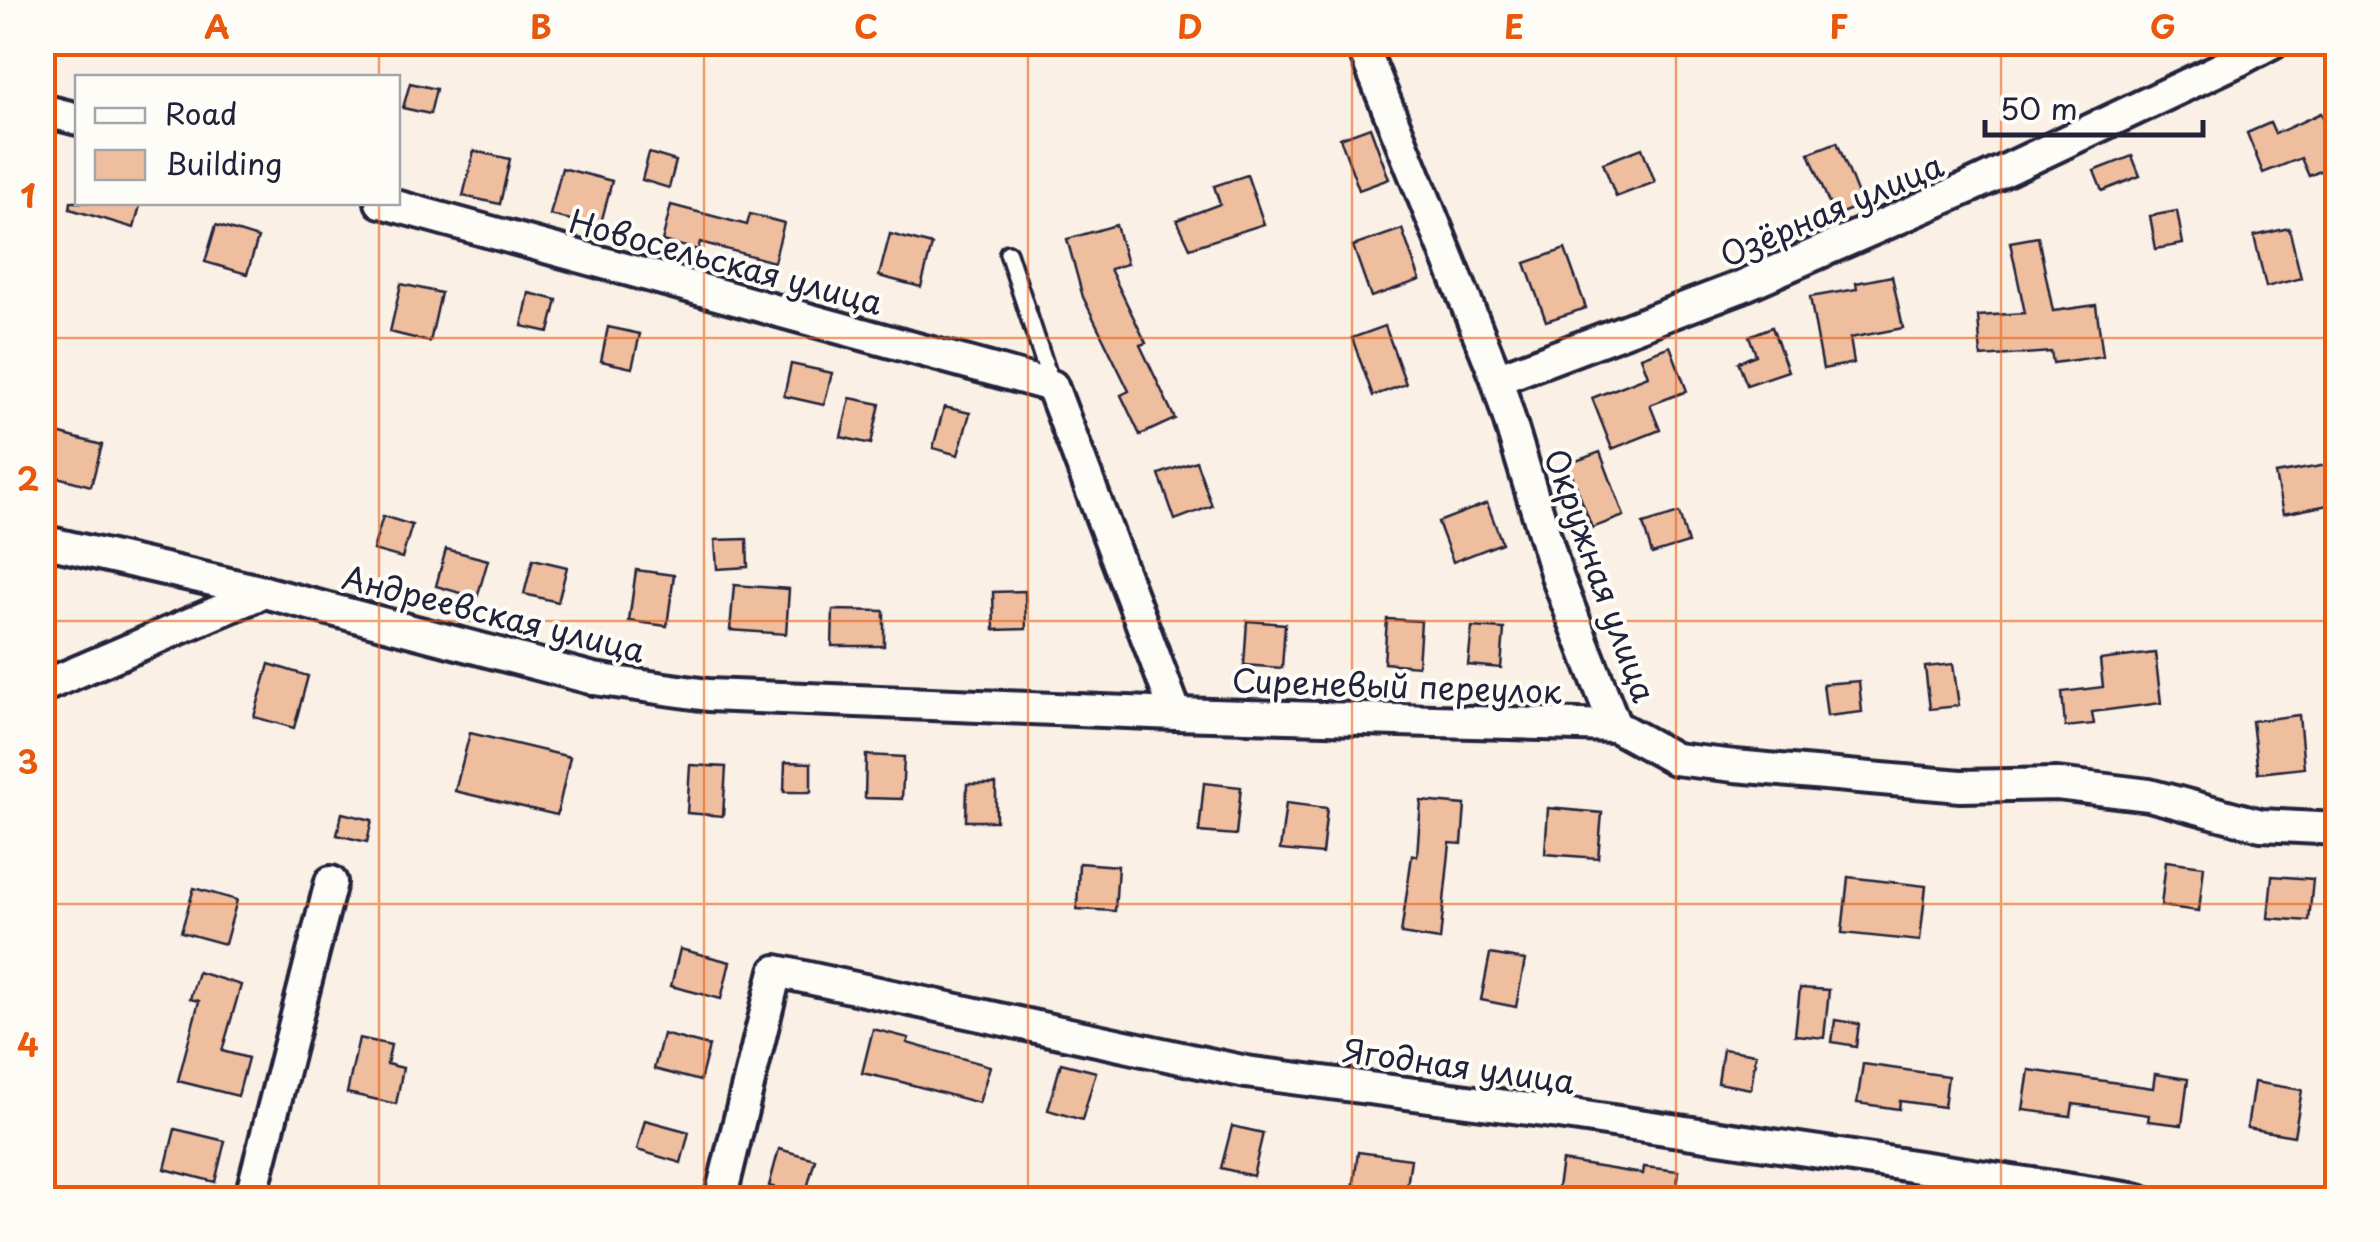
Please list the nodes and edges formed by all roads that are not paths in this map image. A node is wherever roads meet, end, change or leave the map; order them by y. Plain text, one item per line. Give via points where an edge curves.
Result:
1 (1361, 42) edge
2 (2273, 42) edge
3 (2234, 51) edge
4 (42, 110) edge
5 (75, 118) edge
6 (392, 205) edge
7 (1008, 254) dead end
8 (1497, 379) junction
9 (1052, 386) junction
10 (42, 541) edge
11 (264, 592) junction
12 (42, 688) edge
13 (1176, 714) junction
14 (1615, 726) junction
15 (2338, 829) edge
16 (332, 882) dead end
17 (250, 1200) edge
18 (720, 1200) edge
19 (2138, 1200) edge

1 - 8 street, Окружная улица
2 - 3 street, Озёрная улица
3 - 8 street, Озёрная улица via 1972,186 1740,287
4 - 5 street
6 - 9 street, Новосельская улица
7 - 9 lane
8 - 14 street, Окружная улица via 1558,579
9 - 13 street
10 - 11 street, Андреевская улица
11 - 12 street
11 - 13 street, Андреевская улица via 594,679 689,692
13 - 14 street, Сиреневый переулок
14 - 15 street, Окружная улица via 1675,759 1961,786 2057,784 2150,795 2261,825
16 - 17 street
18 - 19 street, Ягодная улица via 776,970 1246,1072

